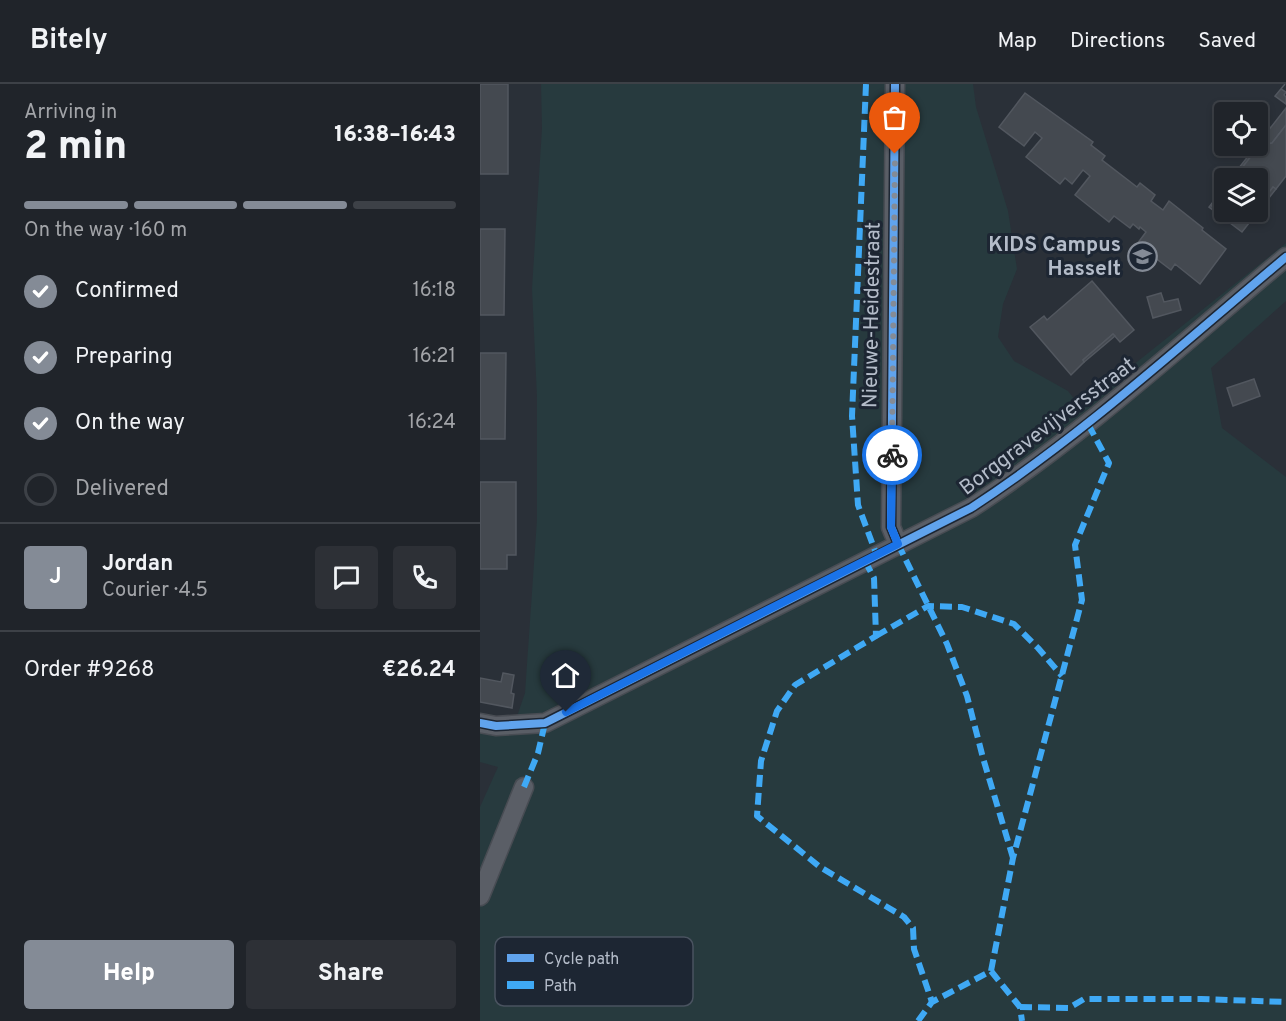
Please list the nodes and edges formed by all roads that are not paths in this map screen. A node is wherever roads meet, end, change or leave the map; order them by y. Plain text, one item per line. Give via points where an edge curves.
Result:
1 (895, 84) edge
2 (1286, 257) edge
3 (898, 544) junction
4 (480, 723) edge
5 (524, 787) dead end
6 (480, 896) edge

1 - 3 street, Nieuwe-Heidestraat via 891,527
2 - 3 street, Borggravevijversstraat via 1088,424 1011,482 971,508
3 - 4 street, Borggravevijversstraat via 544,723
5 - 6 street

